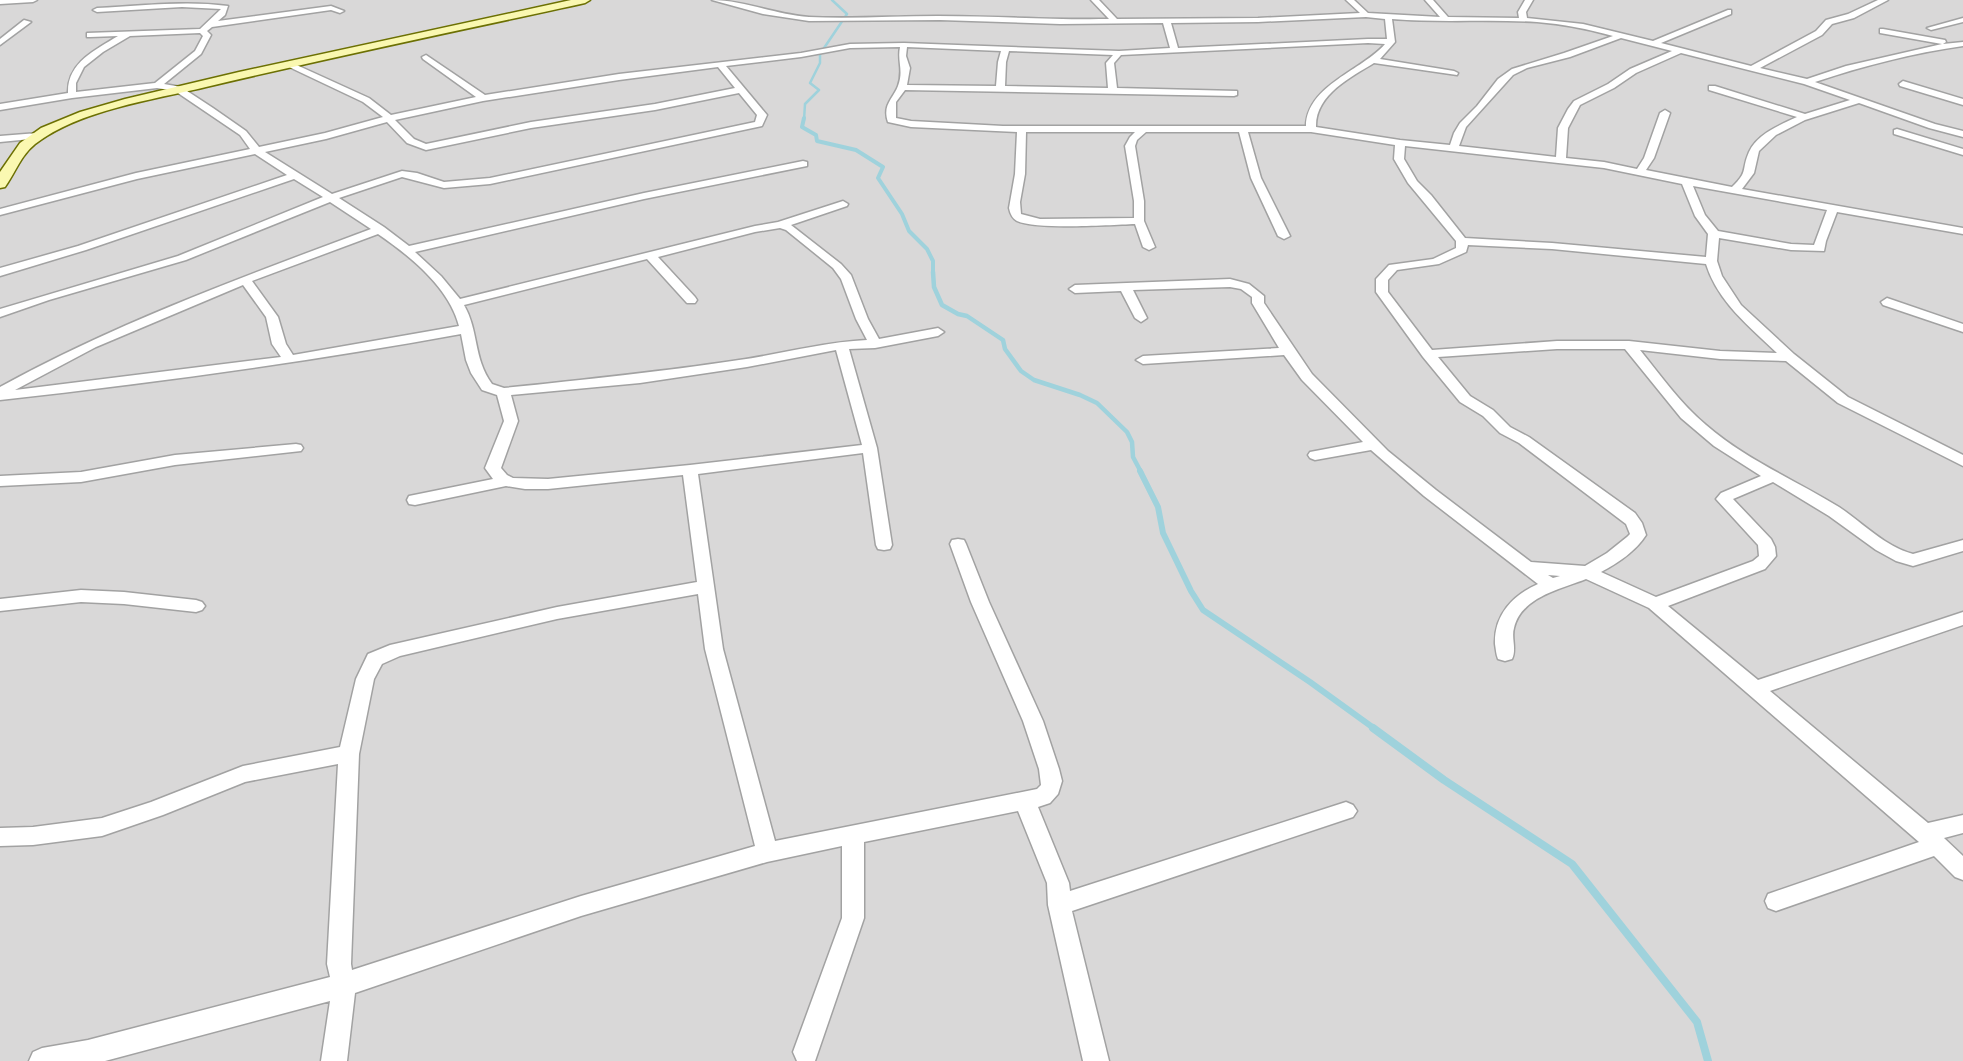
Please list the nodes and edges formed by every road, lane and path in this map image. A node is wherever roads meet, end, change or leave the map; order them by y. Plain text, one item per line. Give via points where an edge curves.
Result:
1 (33, 0) edge
2 (584, 0) edge
3 (716, 0) edge
4 (1095, 0) edge
5 (1350, 0) edge
6 (1429, 0) edge
7 (1529, 0) edge
8 (1884, 0) edge
9 (0, 2) edge
10 (97, 10) dead end
11 (340, 11) dead end
12 (1728, 12) dead end
13 (1366, 15) junction
14 (1388, 17) junction
15 (1114, 20) junction
16 (1447, 20) junction
17 (1525, 20) junction
18 (1963, 20) edge
19 (1166, 21) junction
20 (27, 22) dead end
21 (205, 28) junction
22 (1931, 28) dead end
23 (1884, 31) dead end
24 (129, 33) junction
25 (90, 34) dead end
26 (1619, 36) junction
27 (1391, 42) junction
28 (0, 43) edge
29 (1652, 44) junction
30 (1960, 44) edge
31 (904, 45) junction
32 (1006, 48) junction
33 (1174, 50) junction
34 (1678, 51) junction
35 (1119, 53) junction
36 (426, 57) dead end
37 (1372, 60) junction
38 (290, 64) junction
39 (720, 64) junction
40 (1752, 68) junction
41 (1454, 73) dead end
42 (1807, 82) junction
43 (1903, 84) dead end
44 (157, 85) junction
45 (902, 87) junction
46 (1712, 88) dead end
47 (178, 90) junction
48 (740, 90) junction
49 (1000, 90) junction
50 (1113, 91) junction
51 (1234, 93) dead end
52 (72, 94) junction
53 (483, 98) junction
54 (1861, 100) junction
55 (1963, 102) edge
56 (0, 107) edge
57 (1665, 113) dead end
58 (1805, 117) junction
59 (387, 119) junction
60 (1022, 128) junction
61 (1144, 129) junction
62 (1243, 129) junction
63 (1311, 129) junction
64 (1897, 132) dead end
65 (1963, 134) edge
66 (38, 136) junction
67 (0, 139) edge
68 (1400, 142) junction
69 (1454, 148) junction
70 (257, 151) junction
71 (1963, 152) edge
72 (1561, 159) junction
73 (803, 164) dead end
74 (1640, 172) junction
75 (294, 176) junction
76 (1686, 180) junction
77 (0, 184) edge
78 (1734, 191) junction
79 (331, 198) junction
80 (843, 204) dead end
81 (1833, 208) junction
82 (0, 212) edge
83 (1139, 221) junction
84 (780, 225) junction
85 (380, 229) junction
86 (1963, 230) edge
87 (1714, 234) junction
88 (1284, 236) dead end
89 (1463, 241) junction
90 (1149, 247) dead end
91 (407, 250) junction
92 (650, 255) junction
93 (1711, 261) junction
94 (0, 272) edge
95 (246, 281) junction
96 (1126, 288) junction
97 (1075, 289) dead end
98 (690, 300) dead end
99 (1887, 302) dead end
100 (457, 304) junction
101 (0, 313) edge
102 (1141, 318) dead end
103 (1963, 328) edge
104 (466, 329) junction
105 (938, 332) dead end
106 (875, 344) junction
107 (841, 345) junction
108 (1628, 345) junction
109 (1288, 351) junction
110 (1428, 354) junction
111 (1789, 357) junction
112 (290, 359) junction
113 (1144, 360) dead end
114 (503, 392) junction
115 (0, 394) edge
116 (1374, 445) junction
117 (296, 448) dead end
118 (870, 448) junction
119 (1315, 455) dead end
120 (1963, 461) edge
121 (690, 470) junction
122 (1774, 476) junction
123 (0, 480) edge
124 (507, 481) junction
125 (415, 500) dead end
126 (958, 544) dead end
127 (1963, 545) edge
128 (884, 546) dead end
129 (1526, 567) junction
130 (1586, 572) junction
131 (1550, 585) junction
132 (705, 587) junction
133 (1655, 604) junction
134 (0, 605) edge
135 (196, 606) dead end
136 (1963, 618) edge
137 (1505, 654) dead end
138 (1754, 688) junction
139 (348, 754) junction
140 (1025, 802) junction
141 (1346, 811) dead end
142 (1963, 824) edge
143 (852, 835) junction
144 (0, 837) edge
145 (1931, 839) junction
146 (767, 852) junction
147 (1963, 870) edge
148 (1776, 902) dead end
149 (1059, 905) junction
150 (344, 985) junction
151 (806, 1052) dead end
152 (42, 1061) edge
153 (334, 1061) edge
154 (1096, 1061) edge

1 - 9 street
2 - 38 street
3 - 15 street via 776,15 829,20
4 - 15 street
5 - 13 street
6 - 16 street
7 - 17 street via 1522,12
8 - 40 street via 1829,22 1819,33
10 - 21 street via 190,5 225,8
11 - 21 street via 331,8
12 - 29 street
13 - 14 street
13 - 19 street
14 - 16 street
14 - 27 street
15 - 19 street
16 - 17 street
17 - 26 street via 1583,26
18 - 22 street
19 - 33 street
20 - 28 street
21 - 24 street
21 - 44 street via 207,35 198,52
23 - 30 street
24 - 25 street
24 - 52 street via 81,65 73,78
26 - 29 street
26 - 69 street via 1509,74 1476,113 1466,119 1458,131
27 - 33 street
27 - 37 street
29 - 34 street
30 - 42 street via 1849,68
31 - 32 street
31 - 39 street via 860,44
31 - 45 street via 902,56 906,68
32 - 35 street
32 - 49 street
33 - 35 street
34 - 40 street
34 - 72 street via 1633,71 1577,103 1563,128
35 - 50 street via 1110,63
36 - 53 street
37 - 41 street
37 - 63 street via 1336,82 1316,106
38 - 47 street
38 - 59 street via 364,98 379,108
39 - 48 street
39 - 53 street
40 - 42 street
42 - 54 street
43 - 55 street
44 - 47 street
44 - 52 street
45 - 49 street
45 - 60 street via 892,102 891,120 911,124
46 - 58 street
47 - 66 street via 101,110
47 - 70 street via 242,133
48 - 59 street via 655,107 531,125 426,147 405,139
48 - 79 street via 762,115 759,124 490,181 444,185 402,174
49 - 50 street
50 - 51 street
52 - 56 street
53 - 59 street
54 - 58 street
54 - 65 street
57 - 74 street via 1649,158
58 - 78 street via 1760,144 1754,151 1749,174
59 - 70 street
60 - 61 street
60 - 83 street via 1020,174 1015,194 1018,216 1040,222
61 - 62 street
61 - 83 street via 1130,146
62 - 63 street
62 - 88 street via 1256,178
63 - 68 street
64 - 71 street
66 - 67 street
66 - 77 street via 24,146
68 - 69 street
68 - 89 street via 1399,159 1413,183
69 - 72 street
70 - 75 street
70 - 82 street via 136,176
72 - 74 street
73 - 91 street
74 - 76 street
75 - 79 street
75 - 94 street via 82,248
76 - 78 street
76 - 87 street via 1700,216
78 - 81 street
79 - 85 street
79 - 101 street via 180,259
80 - 84 street
81 - 86 street
81 - 87 street via 1820,249
83 - 90 street
84 - 92 street
84 - 106 street via 790,228 848,278
85 - 91 street
85 - 95 street
87 - 93 street
89 - 93 street
89 - 110 street via 1462,250 1457,254 1435,262 1394,267 1382,279 1382,292
91 - 100 street
92 - 98 street
92 - 100 street
93 - 111 street via 1716,276 1736,307
95 - 112 street via 272,317 280,344
95 - 115 street via 119,331 45,366
96 - 97 street
96 - 102 street
96 - 109 street via 1242,284 1258,296 1258,303
99 - 103 street
100 - 104 street
104 - 112 street
104 - 114 street via 475,369 487,387
105 - 106 street
106 - 107 street
107 - 114 street via 640,379
107 - 118 street
108 - 110 street via 1557,345
108 - 111 street via 1720,355
108 - 122 street via 1686,415 1709,434
109 - 113 street
109 - 116 street via 1307,377
110 - 130 street via 1465,399 1634,523 1638,535 1628,547
111 - 120 street via 1843,400
112 - 115 street via 96,385
114 - 124 street via 511,421 493,468 494,474
116 - 119 street
116 - 129 street
117 - 123 street via 175,460 81,476
118 - 121 street
118 - 128 street
121 - 124 street via 548,484
121 - 132 street
122 - 127 street via 1908,559
122 - 133 street via 1724,499 1765,543 1769,550 1766,560
124 - 125 street
126 - 140 street via 1033,721 1051,775 1052,788 1043,797
129 - 130 street
129 - 131 street
130 - 131 street
130 - 133 street
131 - 137 street via 1520,602 1513,610 1505,627
132 - 139 street via 557,613 381,655 375,659 365,679
132 - 146 street via 714,649
133 - 138 street
134 - 135 street via 81,596
136 - 138 street
138 - 145 street
139 - 144 street via 243,774 102,827
139 - 150 street via 339,964
140 - 143 street
140 - 149 street via 1058,883
141 - 149 street
142 - 145 street
143 - 146 street
143 - 151 street via 853,918
145 - 147 street
145 - 148 street
146 - 150 street via 581,906
149 - 154 street
150 - 152 street via 88,1053
150 - 153 street

